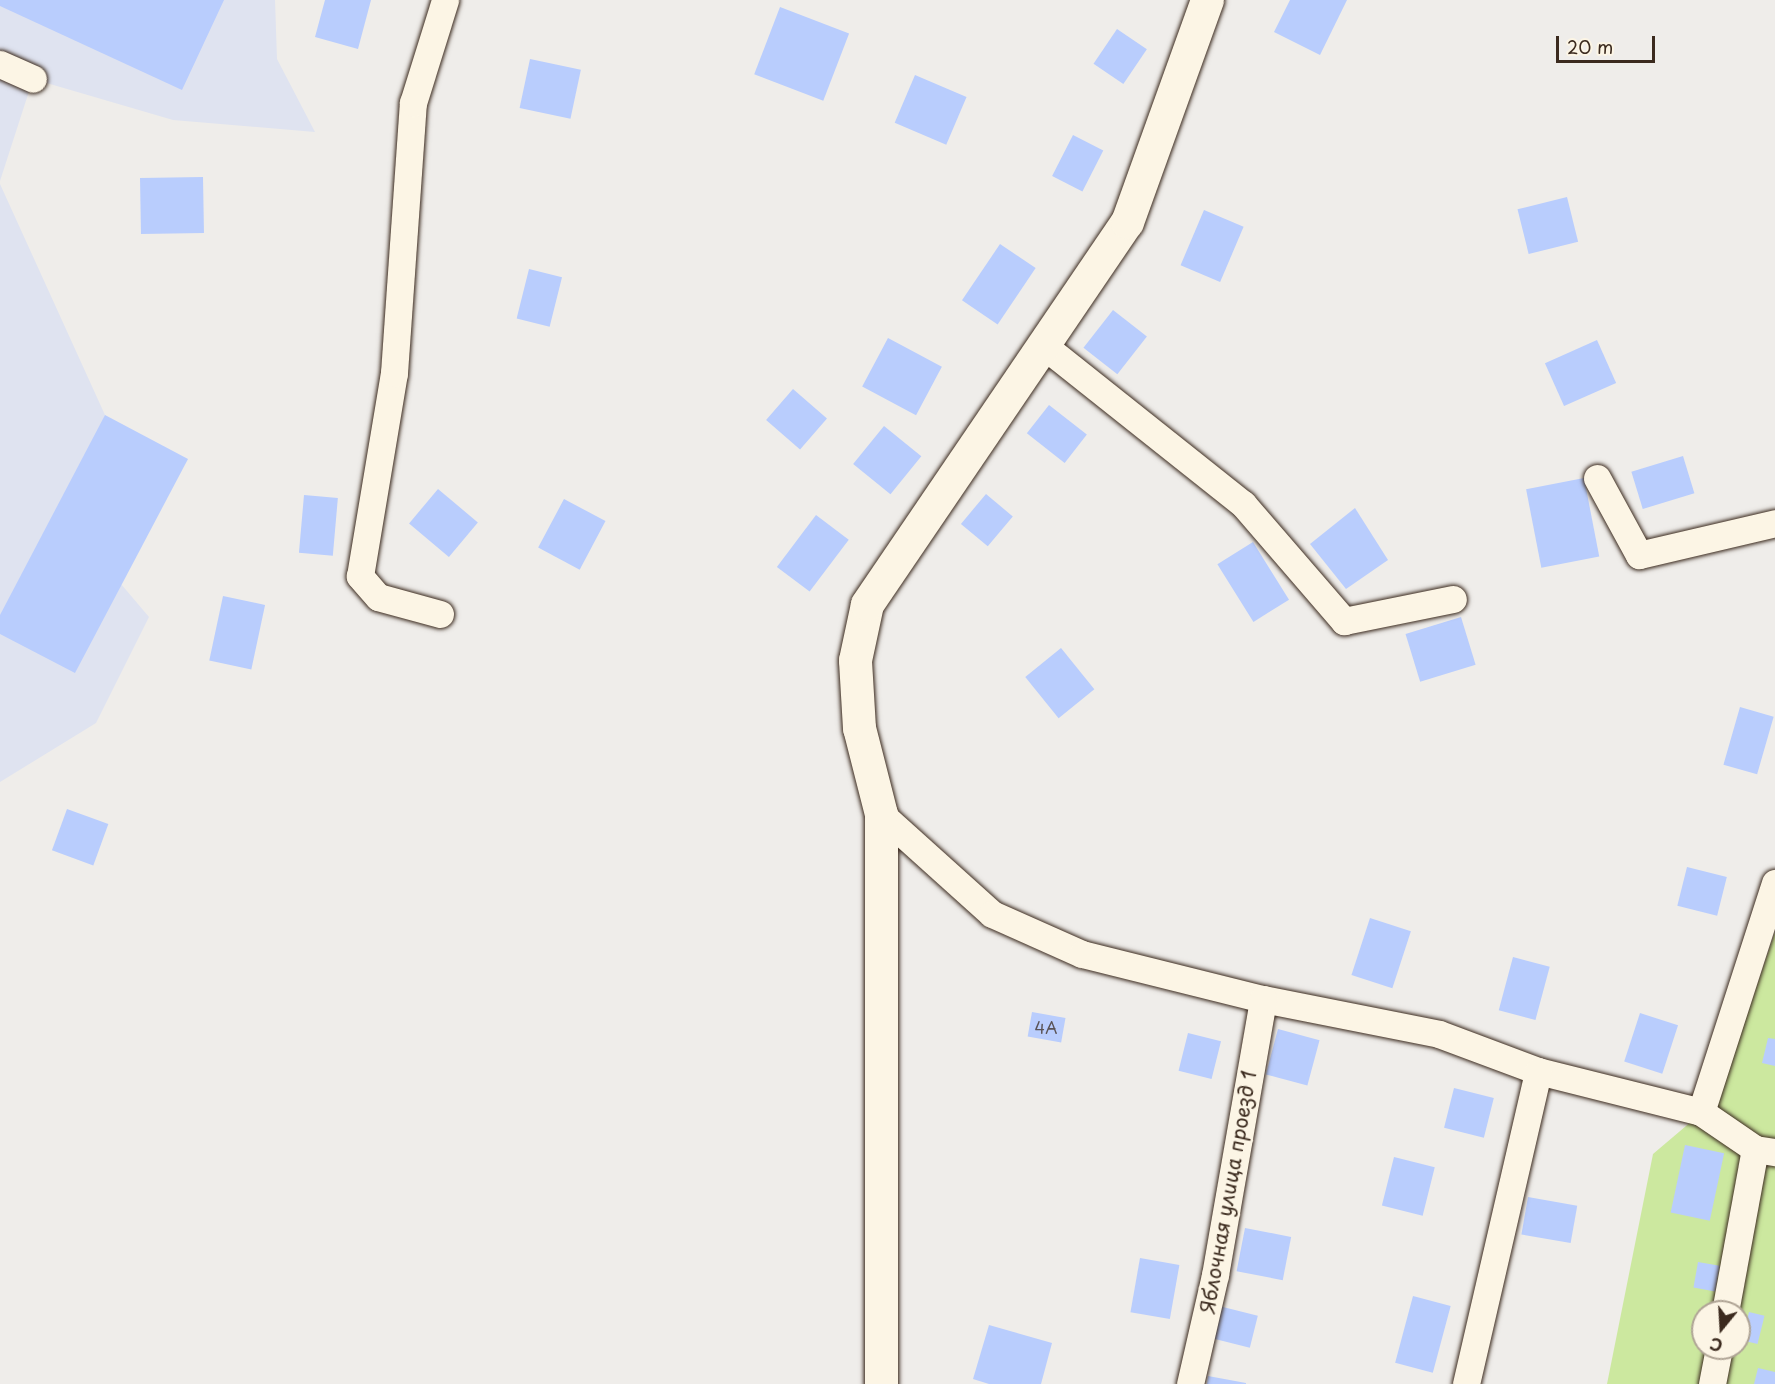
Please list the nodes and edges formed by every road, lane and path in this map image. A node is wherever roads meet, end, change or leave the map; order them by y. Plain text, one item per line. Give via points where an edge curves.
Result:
1 (445, 0) edge
2 (1207, 0) edge
3 (0, 64) edge
4 (33, 79) dead end
5 (1043, 345) junction
6 (1597, 478) dead end
7 (1775, 523) edge
8 (1453, 599) dead end
9 (440, 614) dead end
10 (881, 814) junction
11 (1775, 883) edge
12 (1263, 999) junction
13 (1538, 1071) junction
14 (1701, 1112) junction
15 (1765, 1150) edge
16 (1728, 1300) edge
17 (1717, 1360) edge
18 (881, 1384) edge
19 (1190, 1384) edge
20 (1466, 1384) edge
21 (1712, 1384) edge

1 - 9 street via 413,103 394,373 360,576 378,597
2 - 5 street via 1127,222
3 - 4 street
5 - 8 street via 1243,504 1344,621
5 - 10 street via 867,604 855,660 859,728
6 - 7 street via 1639,555
10 - 12 street via 992,914 1082,954
10 - 18 street
11 - 14 street
12 - 13 street via 1439,1034
12 - 19 street, Яблочная улица проезд 1 via 1215,1275
13 - 14 street
13 - 20 street
14 - 15 street
15 - 16 street
17 - 21 street

